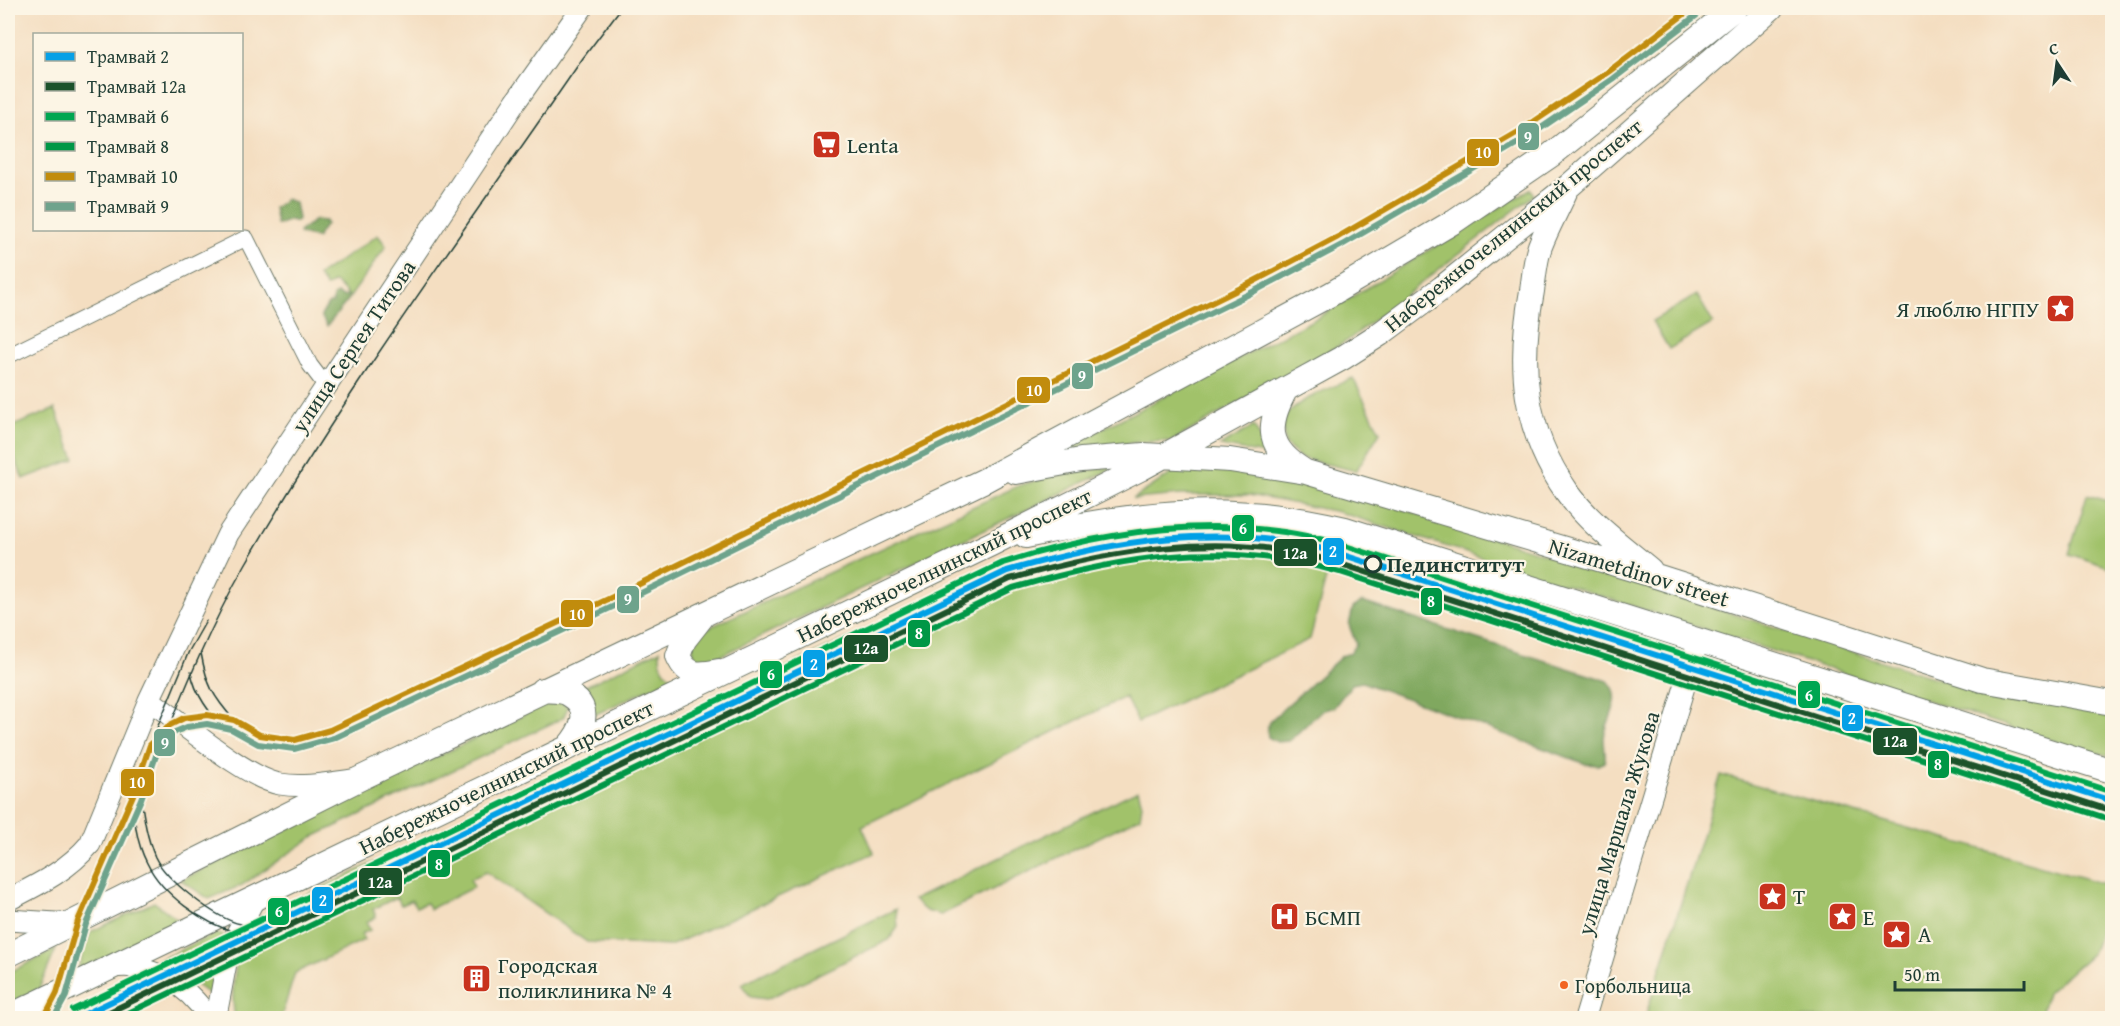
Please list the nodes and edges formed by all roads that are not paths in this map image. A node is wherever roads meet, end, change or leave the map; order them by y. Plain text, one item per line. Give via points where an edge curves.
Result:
1 (582, 8) edge
2 (1736, 8) edge
3 (1771, 8) edge
4 (1569, 186) junction
5 (8, 356) edge
6 (326, 386) junction
7 (1286, 389) junction
8 (1164, 456) junction
9 (1306, 472) junction
10 (985, 480) junction
11 (991, 544) junction
12 (1659, 577) junction
13 (705, 613) junction
14 (1698, 642) junction
15 (728, 670) junction
16 (542, 690) junction
17 (149, 699) junction
18 (2112, 703) edge
19 (568, 747) junction
20 (2112, 771) edge
21 (359, 779) junction
22 (256, 897) junction
23 (8, 900) edge
24 (8, 920) edge
25 (72, 924) junction
26 (8, 955) edge
27 (108, 968) junction
28 (8, 1017) edge
29 (209, 1018) edge
30 (216, 1018) edge
31 (1585, 1018) edge

1 - 6 main road, улица Сергея Титова
2 - 10 main road, Набережночелнинский проспект via 1551,155 1453,222 1330,294
3 - 4 main road, Набережночелнинский проспект
4 - 7 main road, Набережночелнинский проспект via 1380,334
4 - 12 main road via 1540,247 1524,334 1527,396 1536,431 1568,493 1597,525
5 - 6 street via 246,238 310,365
6 - 17 main road, улица Сергея Титова via 228,534
7 - 8 main road, Набережночелнинский проспект
7 - 9 main road via 1275,409 1274,440 1287,461
8 - 9 main road, Nizametdinov street via 1230,460
8 - 10 main road, Nizametdinov street via 1081,460
8 - 11 main road, Набережночелнинский проспект
9 - 12 main road, Nizametdinov street
10 - 13 main road, Набережночелнинский проспект
11 - 14 main road via 1102,519 1181,511 1297,518 1345,529
11 - 15 main road, Набережночелнинский проспект
12 - 18 main road, Nizametdinov street via 1982,680
13 - 15 main road via 684,640 678,656 684,668 696,675
13 - 16 main road, Набережночелнинский проспект
14 - 20 main road
14 - 31 street, улица Маршала Жукова
15 - 19 main road, Набережночелнинский проспект
16 - 19 main road via 569,693 580,703 584,714 581,731
16 - 21 main road, Набережночелнинский проспект
17 - 21 main road via 233,761 277,784 300,786
17 - 23 main road, улица Сергея Титова via 90,844 59,874
19 - 22 main road, Набережночелнинский проспект
21 - 25 main road, Набережночелнинский проспект
22 - 27 main road, Набережночелнинский проспект
22 - 30 street via 230,945
24 - 25 main road
25 - 26 main road, Набережночелнинский проспект
27 - 28 main road, Набережночелнинский проспект
27 - 29 street via 150,971 175,983

